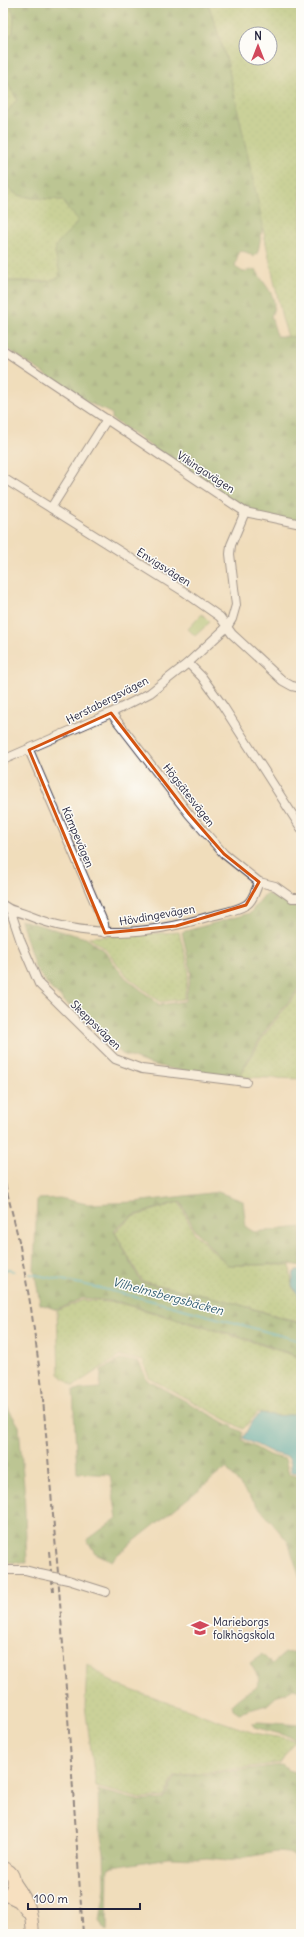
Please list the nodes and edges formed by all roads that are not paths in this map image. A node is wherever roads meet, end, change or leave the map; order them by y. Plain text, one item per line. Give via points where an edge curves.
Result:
1 (3, 350) edge
2 (107, 419) junction
3 (3, 478) edge
4 (51, 508) junction
5 (245, 512) junction
6 (301, 524) edge
7 (227, 627) junction
8 (188, 663) junction
9 (301, 688) edge
10 (111, 713) junction
11 (29, 750) junction
12 (3, 760) edge
13 (301, 828) edge
14 (259, 882) junction
15 (301, 898) edge
16 (3, 905) edge
17 (11, 912) junction
18 (105, 933) junction
19 (246, 1082) dead end
20 (3, 1570) edge
21 (106, 1592) dead end
22 (3, 1868) edge
23 (14, 1882) junction
24 (4, 1895) edge
25 (33, 1929) edge

1 - 2 street, Vikingavägen
2 - 4 street
2 - 5 street, Vikingavägen
3 - 4 street, Envigsvägen
4 - 7 street, Envigsvägen via 183,591 220,617
5 - 6 street, Vikingavägen
5 - 7 street, Herstabergsvägen via 231,545 236,605
7 - 8 street, Herstabergsvägen
7 - 9 street, Envigsvägen via 283,681
8 - 10 street, Herstabergsvägen via 150,693
8 - 13 street via 202,677 223,706
10 - 11 street, Herstabergsvägen
10 - 14 street, Högsätesvägen via 189,814 224,854
11 - 12 street, Herstabergsvägen
11 - 18 street, Kämpevägen via 104,924
14 - 15 street via 275,886 292,898
14 - 18 street, Hövdingevägen via 246,905 176,926
16 - 17 street, Hövdingevägen
17 - 18 street, Hövdingevägen via 23,913 80,931
17 - 19 street, Skeppsvägen via 39,984 114,1059 142,1069
20 - 21 street, bridge via 25,1570
22 - 23 street via 12,1874
23 - 24 street via 12,1888
23 - 25 street via 27,1899
24 - 25 street via 19,1901 27,1911

